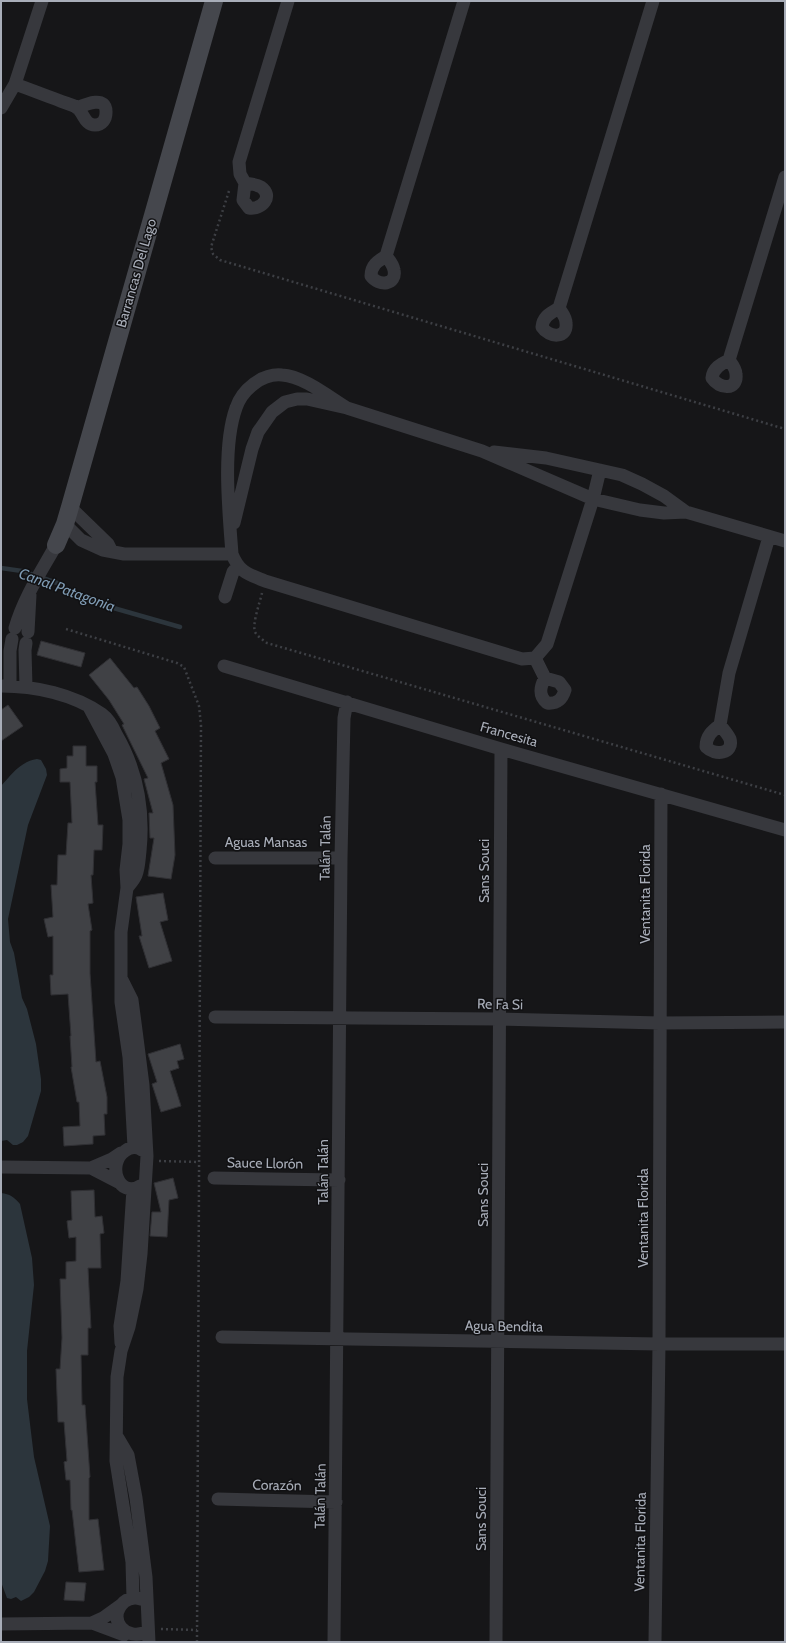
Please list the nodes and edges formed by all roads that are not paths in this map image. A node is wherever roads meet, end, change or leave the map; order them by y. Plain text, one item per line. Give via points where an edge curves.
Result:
1 (42, 1) edge
2 (214, 1) edge
3 (288, 1) edge
4 (464, 1) edge
5 (653, 1) edge
6 (14, 84) junction
7 (1, 108) edge
8 (77, 108) dead end
9 (785, 177) edge
10 (245, 183) dead end
11 (386, 256) dead end
12 (559, 308) dead end
13 (729, 360) dead end
14 (347, 408) junction
15 (482, 451) junction
16 (600, 470) junction
17 (593, 499) junction
18 (70, 507) junction
19 (686, 512) junction
20 (65, 524) junction
21 (231, 536) junction
22 (769, 537) junction
23 (785, 541) edge
24 (53, 550) joint
25 (111, 550) junction
26 (235, 560) junction
27 (30, 589) junction
28 (225, 597) dead end
29 (535, 658) junction
30 (224, 666) dead end
31 (545, 678) dead end
32 (6, 686) edge
33 (26, 687) junction
34 (347, 702) junction
35 (720, 725) dead end
36 (501, 749) junction
37 (661, 794) junction
38 (785, 830) edge
39 (215, 858) dead end
40 (341, 858) junction
41 (122, 980) junction
42 (215, 1018) dead end
43 (340, 1018) junction
44 (500, 1020) junction
45 (785, 1022) edge
46 (660, 1023) junction
47 (134, 1147) junction
48 (121, 1153) junction
49 (147, 1158) junction
50 (1, 1167) edge
51 (90, 1168) junction
52 (214, 1178) dead end
53 (339, 1180) junction
54 (145, 1182) junction
55 (120, 1183) junction
56 (133, 1189) junction
57 (222, 1337) dead end
58 (338, 1340) junction
59 (498, 1342) junction
60 (659, 1344) junction
61 (785, 1344) edge
62 (121, 1351) junction
63 (118, 1438) junction
64 (218, 1499) dead end
65 (336, 1502) junction
66 (133, 1598) junction
67 (147, 1604) junction
68 (121, 1605) junction
69 (92, 1623) junction
70 (1, 1624) edge
71 (148, 1634) edge
72 (128, 1639) edge
73 (334, 1642) edge
74 (496, 1642) edge
75 (655, 1642) edge

1 - 6 street
2 - 18 street, Barrancas Del Lago
3 - 10 street via 239,162 240,174
4 - 11 street
5 - 12 street
6 - 7 street
6 - 8 street
9 - 13 street
14 - 15 street
14 - 21 street via 297,398 285,402 272,412 256,437
14 - 21 street via 300,380 282,375 268,376 254,383 244,393 236,408 229,450
15 - 16 street via 546,458
15 - 17 street
16 - 17 street
16 - 19 street via 622,475 642,484
17 - 19 street via 640,510
17 - 29 street via 547,644
18 - 20 street, Barrancas Del Lago
18 - 25 street
19 - 22 street
20 - 24 street, Barrancas Del Lago
20 - 25 street via 81,540 103,550
21 - 26 street
22 - 23 street
22 - 35 street via 729,673
24 - 27 street
25 - 26 street via 124,554
26 - 28 street
26 - 29 street via 243,572 265,581 522,659
27 - 32 street via 20,610 14,633
27 - 33 street via 25,650
29 - 31 street
30 - 34 street, Francesita
32 - 33 street
33 - 41 street via 55,693 89,707 114,754 122,777 129,820 127,888 121,932
34 - 36 street, Francesita
34 - 40 street, Talán Talán via 344,718
36 - 37 street, Francesita
36 - 44 street, Sans Souci
37 - 38 street, Francesita
37 - 46 street, Ventanita Florida
39 - 40 street, Aguas Mansas
40 - 43 street, Talán Talán
41 - 47 street via 121,1002 129,1057
41 - 49 street via 132,1000 143,1085
42 - 43 street, Re Fa Si
43 - 44 street, Re Fa Si
43 - 53 street, Talán Talán
44 - 46 street, Re Fa Si
44 - 59 street, Sans Souci
45 - 46 street, Re Fa Si
46 - 60 street, Ventanita Florida
47 - 48 street
47 - 49 street via 144,1151
48 - 51 street
48 - 55 street via 115,1167
49 - 54 street
50 - 51 street
51 - 55 street
52 - 53 street, Sauce Llorón
53 - 58 street, Talán Talán
54 - 56 street
54 - 62 street via 137,1289
55 - 56 street via 126,1188
56 - 62 street via 127,1281 120,1326
57 - 58 street, Agua Bendita
58 - 59 street, Agua Bendita
58 - 65 street, Talán Talán
59 - 60 street, Agua Bendita
59 - 74 street, Sans Souci
60 - 61 street, Agua Bendita
60 - 75 street, Ventanita Florida
62 - 63 street via 117,1377
63 - 66 street via 116,1461 132,1562
63 - 67 street via 128,1455
64 - 65 street, Corazón
65 - 73 street, Talán Talán
66 - 67 street
66 - 68 street via 127,1599
67 - 71 street
68 - 69 street
68 - 72 street via 117,1620 119,1628
69 - 70 street
69 - 72 street
71 - 72 street via 137,1640

